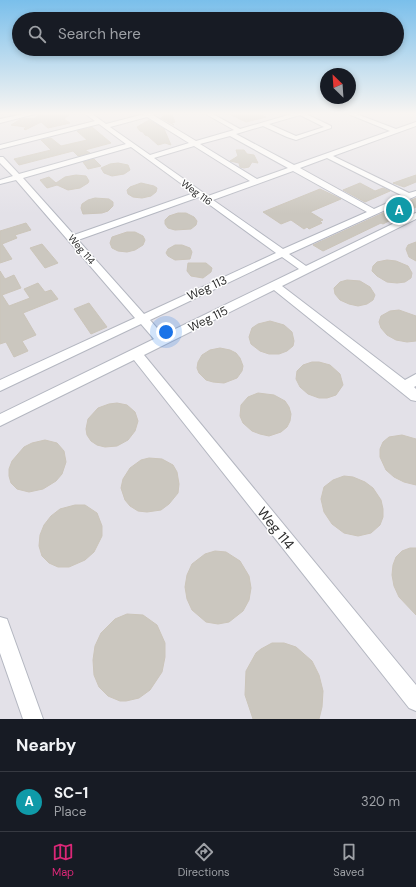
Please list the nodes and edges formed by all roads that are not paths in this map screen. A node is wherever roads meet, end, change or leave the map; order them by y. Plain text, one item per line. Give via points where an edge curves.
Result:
1 (126, 147) edge
2 (134, 147) edge
3 (185, 147) edge
4 (198, 147) edge
5 (253, 147) edge
6 (353, 147) edge
7 (328, 156) junction
8 (149, 157) junction
9 (0, 158) edge
10 (293, 168) junction
11 (18, 177) junction
12 (255, 181) junction
13 (0, 182) edge
14 (413, 194) edge
15 (204, 197) junction
16 (374, 212) junction
17 (416, 216) edge
18 (72, 239) junction
19 (283, 254) junction
20 (307, 271) junction
21 (276, 286) junction
22 (142, 319) junction
23 (162, 342) junction
24 (136, 354) junction
25 (416, 379) edge
26 (0, 386) edge
27 (405, 387) junction
28 (416, 396) edge
29 (0, 420) edge
30 (0, 626) edge
31 (416, 701) edge
32 (32, 719) edge

1 - 11 lane
2 - 8 lane, Weg 116
3 - 8 lane
4 - 12 lane
5 - 10 lane
6 - 7 lane
7 - 10 lane
7 - 14 lane
8 - 15 lane, Weg 116
9 - 11 lane, Weg 114
10 - 12 lane
10 - 16 lane
11 - 13 lane
11 - 18 lane, Weg 114
12 - 15 lane
14 - 16 lane, Weg 113
15 - 18 lane
15 - 19 lane, Weg 116
16 - 19 lane, Weg 113
17 - 20 lane, Weg 115
18 - 22 lane, Weg 114
19 - 20 lane, Weg 116
19 - 22 lane, Weg 113
20 - 21 lane, Weg 115
21 - 23 lane, Weg 115
21 - 27 lane
22 - 23 lane, Weg 114
22 - 26 lane, Weg 113
23 - 24 lane, Weg 115
24 - 29 lane, Weg 115
24 - 31 lane, Weg 114
25 - 27 lane
27 - 28 lane
30 - 32 lane

